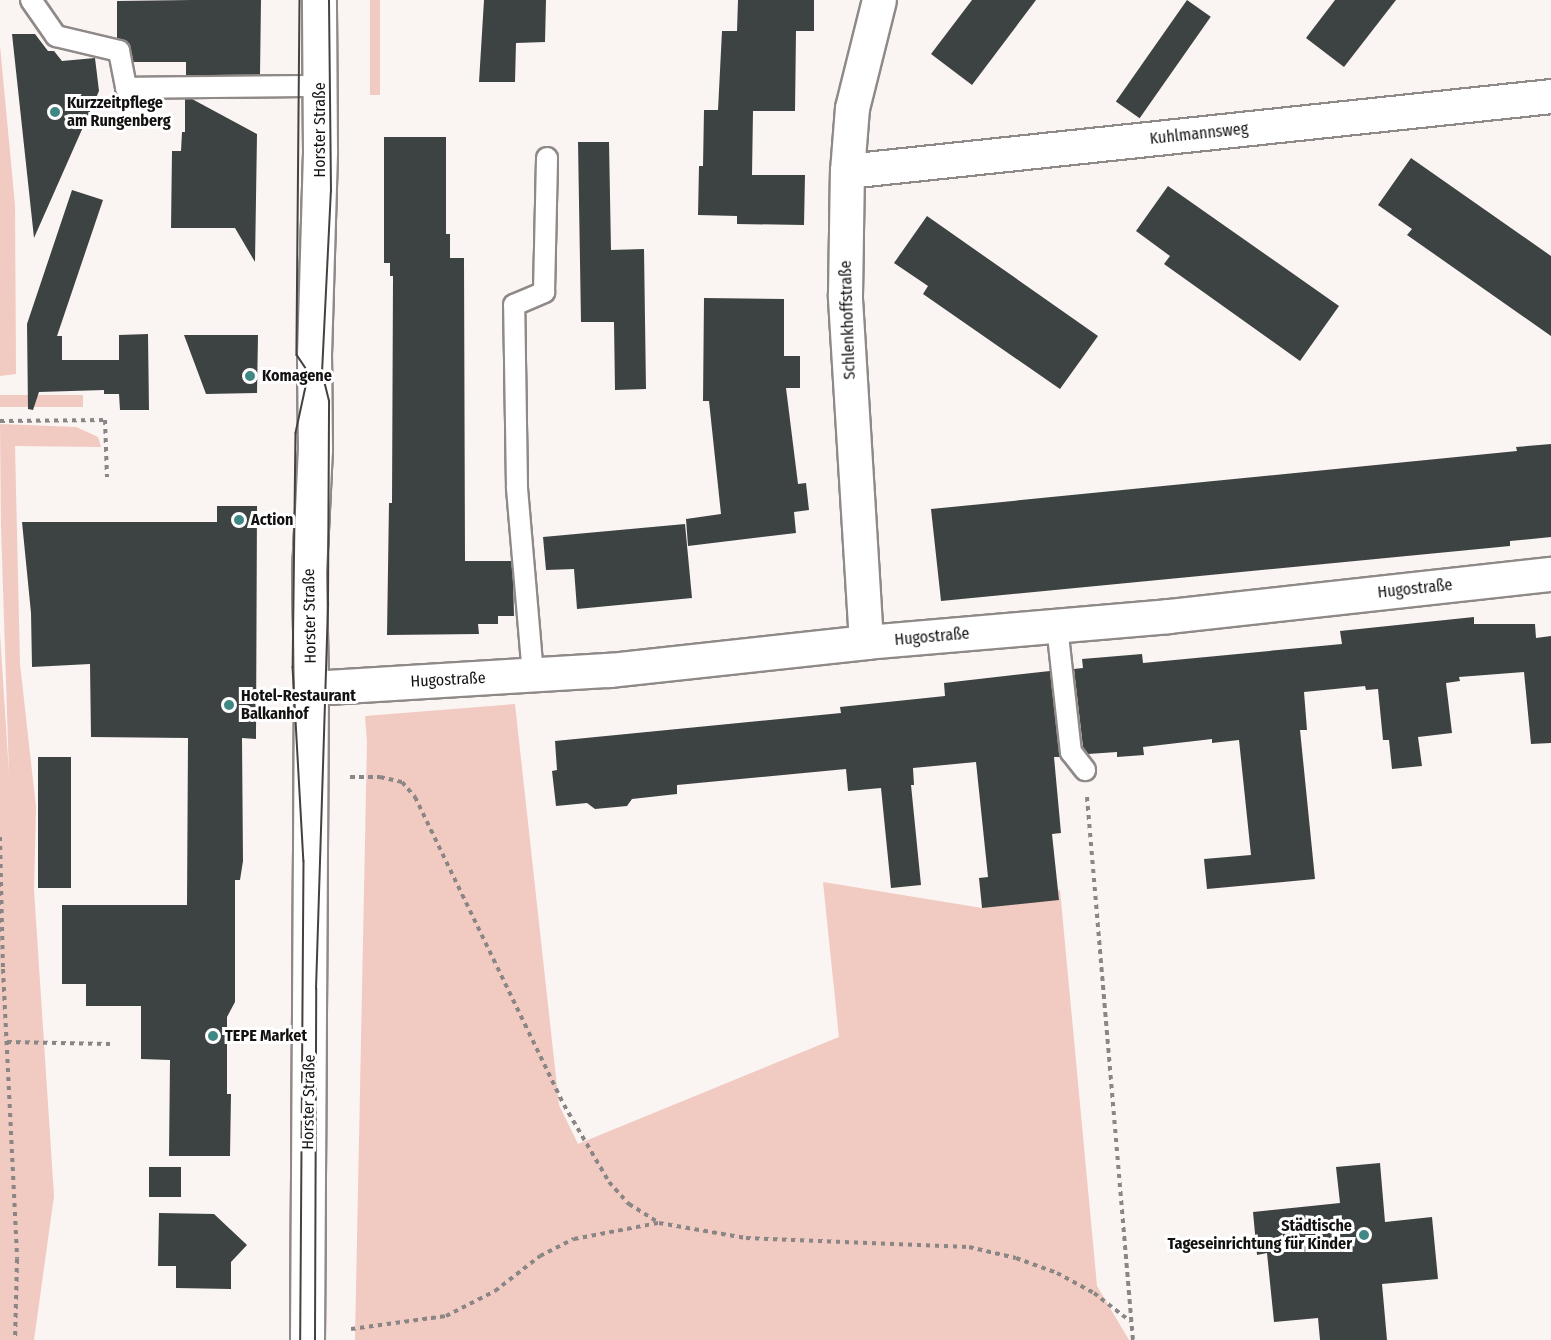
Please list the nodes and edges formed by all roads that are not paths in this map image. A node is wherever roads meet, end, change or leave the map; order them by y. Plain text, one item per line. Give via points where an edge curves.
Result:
1 (31, 0) edge
2 (319, 0) edge
3 (879, 0) edge
4 (320, 86) junction
5 (1551, 96) edge
6 (547, 158) dead end
7 (847, 171) junction
8 (1551, 574) edge
9 (1057, 627) junction
10 (866, 642) junction
11 (533, 675) junction
12 (311, 688) junction
13 (1085, 770) road end
14 (307, 1340) edge

1 - 4 lane via 56,36 119,51 126,88
2 - 4 street, Horster Straße
3 - 7 street, Schlenkhoffstraße via 852,108
4 - 12 street, Horster Straße via 315,450 309,571
5 - 7 street, Kuhlmannsweg
6 - 11 lane via 544,291 514,305 517,487
7 - 10 street, Schlenkhoffstraße via 845,295
8 - 9 street, Hugostraße
9 - 10 street, Hugostraße
9 - 13 lane via 1071,752
10 - 11 street, Hugostraße
11 - 12 street, Hugostraße
12 - 14 street, Horster Straße

